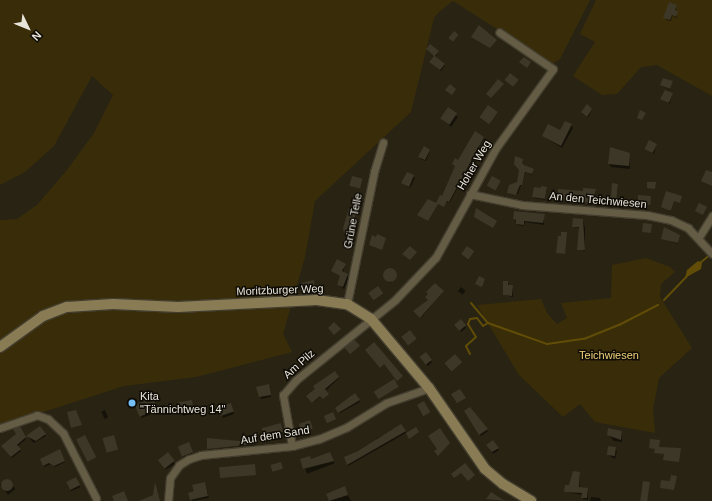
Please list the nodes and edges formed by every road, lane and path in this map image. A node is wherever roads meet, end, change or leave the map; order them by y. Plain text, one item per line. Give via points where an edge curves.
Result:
1 (499, 32) dead end
2 (384, 142) dead end
3 (470, 194) junction
4 (712, 216) edge
5 (699, 237) junction
6 (712, 254) edge
7 (347, 304) junction
8 (371, 319) junction
9 (0, 347) edge
10 (429, 388) junction
11 (0, 428) edge
12 (292, 446) junction
13 (96, 498) dead end
14 (168, 501) edge
15 (531, 501) edge

1 - 3 street, Hoher Weg via 553,69 496,148
2 - 7 street, Grüne Telle via 374,172
3 - 5 street, An den Teichwiesen via 522,205 647,215 671,220
3 - 8 street, Hoher Weg via 436,257 417,280
4 - 5 street
5 - 6 street, An den Teichwiesen
7 - 8 street, Moritzburger Weg
7 - 9 street, Moritzburger Weg via 317,300 178,307 113,304 67,307 43,316
8 - 10 street, Moritzburger Weg
8 - 12 street, Am Pilz via 296,380 283,394
10 - 12 street, Auf dem Sand via 386,403 333,434
10 - 15 street, Moritzburger Weg via 485,469 503,484
11 - 13 street via 37,415 48,419 63,433
12 - 14 street, Auf dem Sand via 214,453 189,459 179,465 170,478

